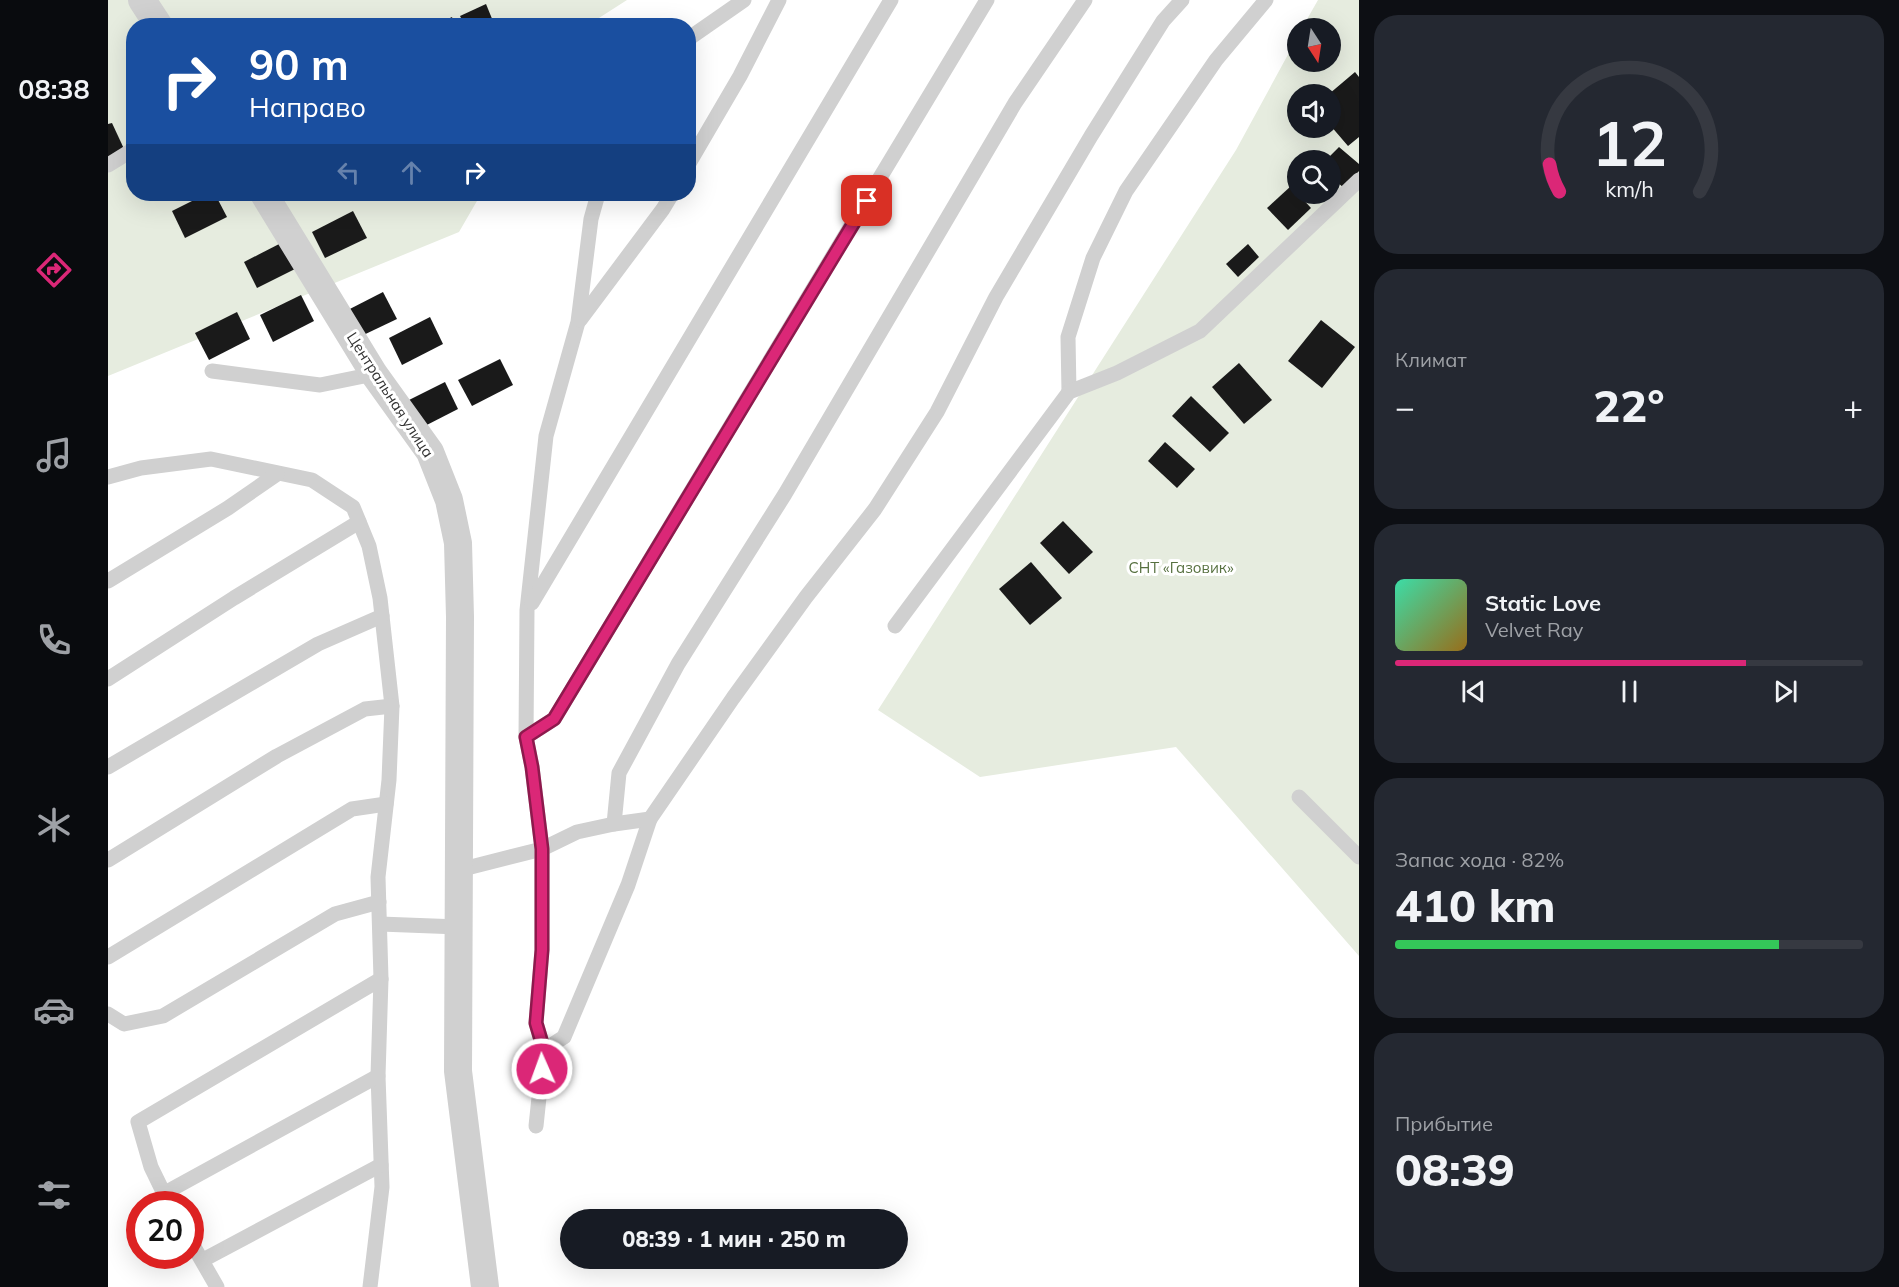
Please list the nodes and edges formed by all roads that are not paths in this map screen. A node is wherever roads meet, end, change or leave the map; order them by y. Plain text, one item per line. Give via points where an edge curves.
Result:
1 (142, 0) edge
2 (744, 0) edge
3 (779, 0) edge
4 (891, 0) edge
5 (987, 0) edge
6 (1085, 0) edge
7 (1182, 0) edge
8 (1266, 0) edge
9 (154, 18) edge
10 (696, 33) edge
11 (696, 151) edge
12 (126, 153) edge
13 (108, 165) edge
14 (1359, 180) edge
15 (268, 201) edge
16 (596, 201) edge
17 (668, 201) edge
18 (578, 322) junction
19 (212, 371) dead end
20 (374, 374) junction
21 (1069, 392) junction
22 (277, 474) junction
23 (108, 477) edge
24 (359, 522) junction
25 (108, 581) edge
26 (527, 610) junction
27 (382, 616) junction
28 (895, 626) dead end
29 (108, 680) edge
30 (392, 706) junction
31 (526, 737) junction
32 (108, 767) edge
33 (1299, 798) dead end
34 (386, 804) junction
35 (650, 819) junction
36 (614, 824) junction
37 (542, 849) junction
38 (1359, 857) edge
39 (108, 860) edge
40 (459, 870) junction
41 (379, 902) junction
42 (380, 924) junction
43 (459, 927) junction
44 (108, 957) edge
45 (381, 979) junction
46 (108, 1014) edge
47 (544, 1050) junction
48 (378, 1076) junction
49 (536, 1126) dead end
50 (381, 1165) junction
51 (162, 1191) edge
52 (180, 1191) edge
53 (204, 1259) edge
54 (204, 1262) edge
55 (217, 1287) edge
56 (370, 1287) edge
57 (485, 1287) edge

1 - 9 street
2 - 10 lane
3 - 11 lane
4 - 26 lane
5 - 31 lane via 554,719
6 - 36 lane via 1014,104 785,494 678,664 620,773
7 - 35 lane via 1163,21 1091,136 996,297 937,412 881,499 799,606
8 - 21 lane via 1216,60 1126,191 1093,258 1068,337
12 - 13 lane
14 - 21 lane via 1200,331 1117,373
15 - 20 street, Центральная улица
16 - 18 lane
17 - 18 lane
18 - 26 lane via 546,436
19 - 20 lane via 320,385
20 - 40 street, Центральная улица via 430,452 449,500 458,543
21 - 28 lane
22 - 23 lane via 211,459 141,468
22 - 24 lane via 312,480 353,507
22 - 25 lane
24 - 27 lane via 369,546
24 - 29 lane
26 - 31 lane
27 - 30 lane
27 - 32 lane via 318,644
30 - 34 lane
30 - 39 lane via 365,709 277,756
31 - 37 lane
33 - 38 lane
34 - 41 lane
34 - 44 lane via 352,809
35 - 36 lane
35 - 47 lane via 628,885 564,1036
36 - 37 lane via 577,832
37 - 40 lane
37 - 47 lane via 542,950 536,1023
40 - 43 street, Центральная улица
41 - 42 lane
41 - 46 lane via 335,914 163,1016 124,1024
42 - 43 lane
42 - 45 lane
43 - 57 street, Центральная улица via 458,1071
45 - 48 lane
45 - 51 lane via 138,1122
47 - 49 lane
48 - 50 lane
48 - 52 lane
50 - 53 lane
50 - 56 lane
54 - 55 lane

